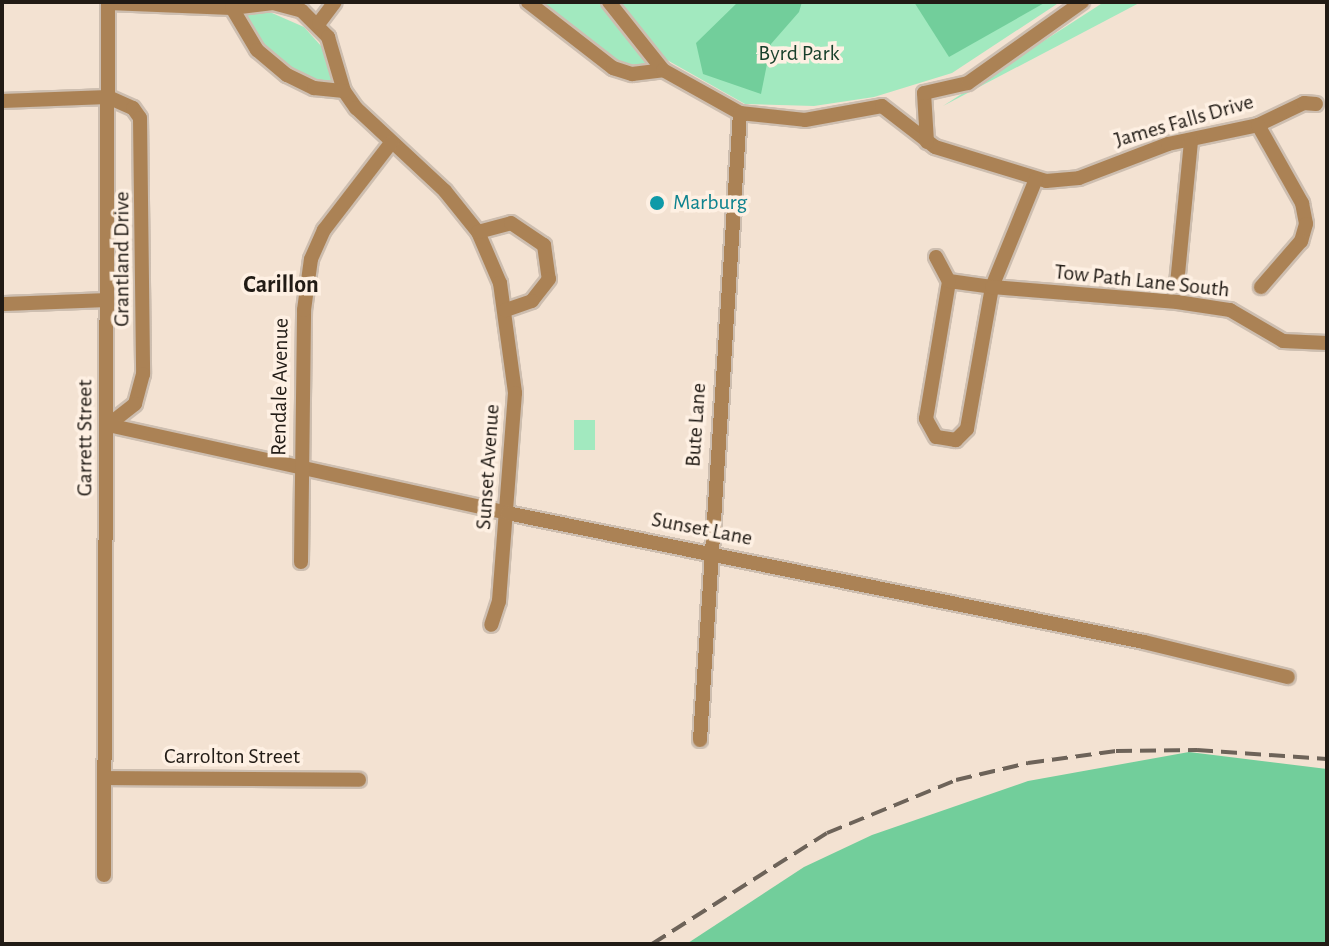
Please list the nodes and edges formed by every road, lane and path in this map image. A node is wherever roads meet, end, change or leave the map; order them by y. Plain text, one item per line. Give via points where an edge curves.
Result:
1 (335, 2) edge
2 (528, 2) edge
3 (609, 2) edge
4 (1082, 2) edge
5 (108, 3) edge
6 (305, 6) edge
7 (232, 8) junction
8 (319, 23) junction
9 (663, 70) junction
10 (344, 91) junction
11 (108, 97) junction
12 (2, 101) edge
13 (1316, 104) dead end
14 (740, 113) junction
15 (1258, 125) junction
16 (1191, 141) junction
17 (927, 142) junction
18 (391, 143) junction
19 (1036, 179) junction
20 (478, 232) junction
21 (936, 257) dead end
22 (949, 281) junction
23 (1177, 284) dead end
24 (992, 287) junction
25 (1261, 287) dead end
26 (107, 300) junction
27 (2, 304) edge
28 (506, 310) junction
29 (1327, 343) edge
30 (108, 425) junction
31 (301, 465) junction
32 (507, 513) junction
33 (710, 552) junction
34 (301, 562) dead end
35 (491, 625) dead end
36 (1288, 677) dead end
37 (700, 740) dead end
38 (104, 778) junction
39 (359, 780) dead end
40 (104, 875) dead end

1 - 8 street
2 - 9 street via 613,68 632,74
3 - 9 street
4 - 17 street via 968,83 924,93
5 - 7 street, Sunset Avenue
5 - 11 street, Garrett Street
6 - 7 street, Sunset Avenue
6 - 8 street, Sunset Avenue
7 - 10 street via 257,50 287,75 314,88
8 - 10 street, Sunset Avenue via 333,48
9 - 14 street
10 - 18 street, Sunset Avenue
11 - 12 street
11 - 26 street, Garrett Street
11 - 30 street, Grantland Drive via 133,108 144,133 144,270 141,389 135,404
13 - 15 street, James Falls Drive via 1295,106
14 - 17 street, James Falls Drive via 805,120 882,106
14 - 33 street, Bute Lane
15 - 16 street, James Falls Drive
15 - 25 street via 1302,203 1306,224 1301,241
16 - 19 street, James Falls Drive via 1146,151 1079,178
16 - 23 street
17 - 19 street, James Falls Drive
18 - 20 street, Sunset Avenue via 445,191
18 - 31 street, Rendale Avenue via 324,230 311,259 304,310
19 - 24 street
20 - 28 street, Sunset Avenue
20 - 28 street via 511,223 544,245 549,279 532,301
21 - 22 street
22 - 24 street, Tow Path Lane South
22 - 24 street via 926,419 929,430 946,441 963,436 967,429
24 - 29 street, Tow Path Lane South via 1230,310 1283,341
26 - 27 street
26 - 30 street, Garrett Street
28 - 32 street, Sunset Avenue via 515,393
30 - 31 street, Sunset Lane
30 - 38 street, Garrett Street
31 - 32 street, Sunset Lane
31 - 34 street, Rendale Avenue
32 - 33 street, Sunset Lane
32 - 35 street, Sunset Avenue via 499,601
33 - 36 street, Sunset Lane
33 - 37 street, Bute Lane
38 - 39 street, Carrolton Street
38 - 40 street, Garrett Street

